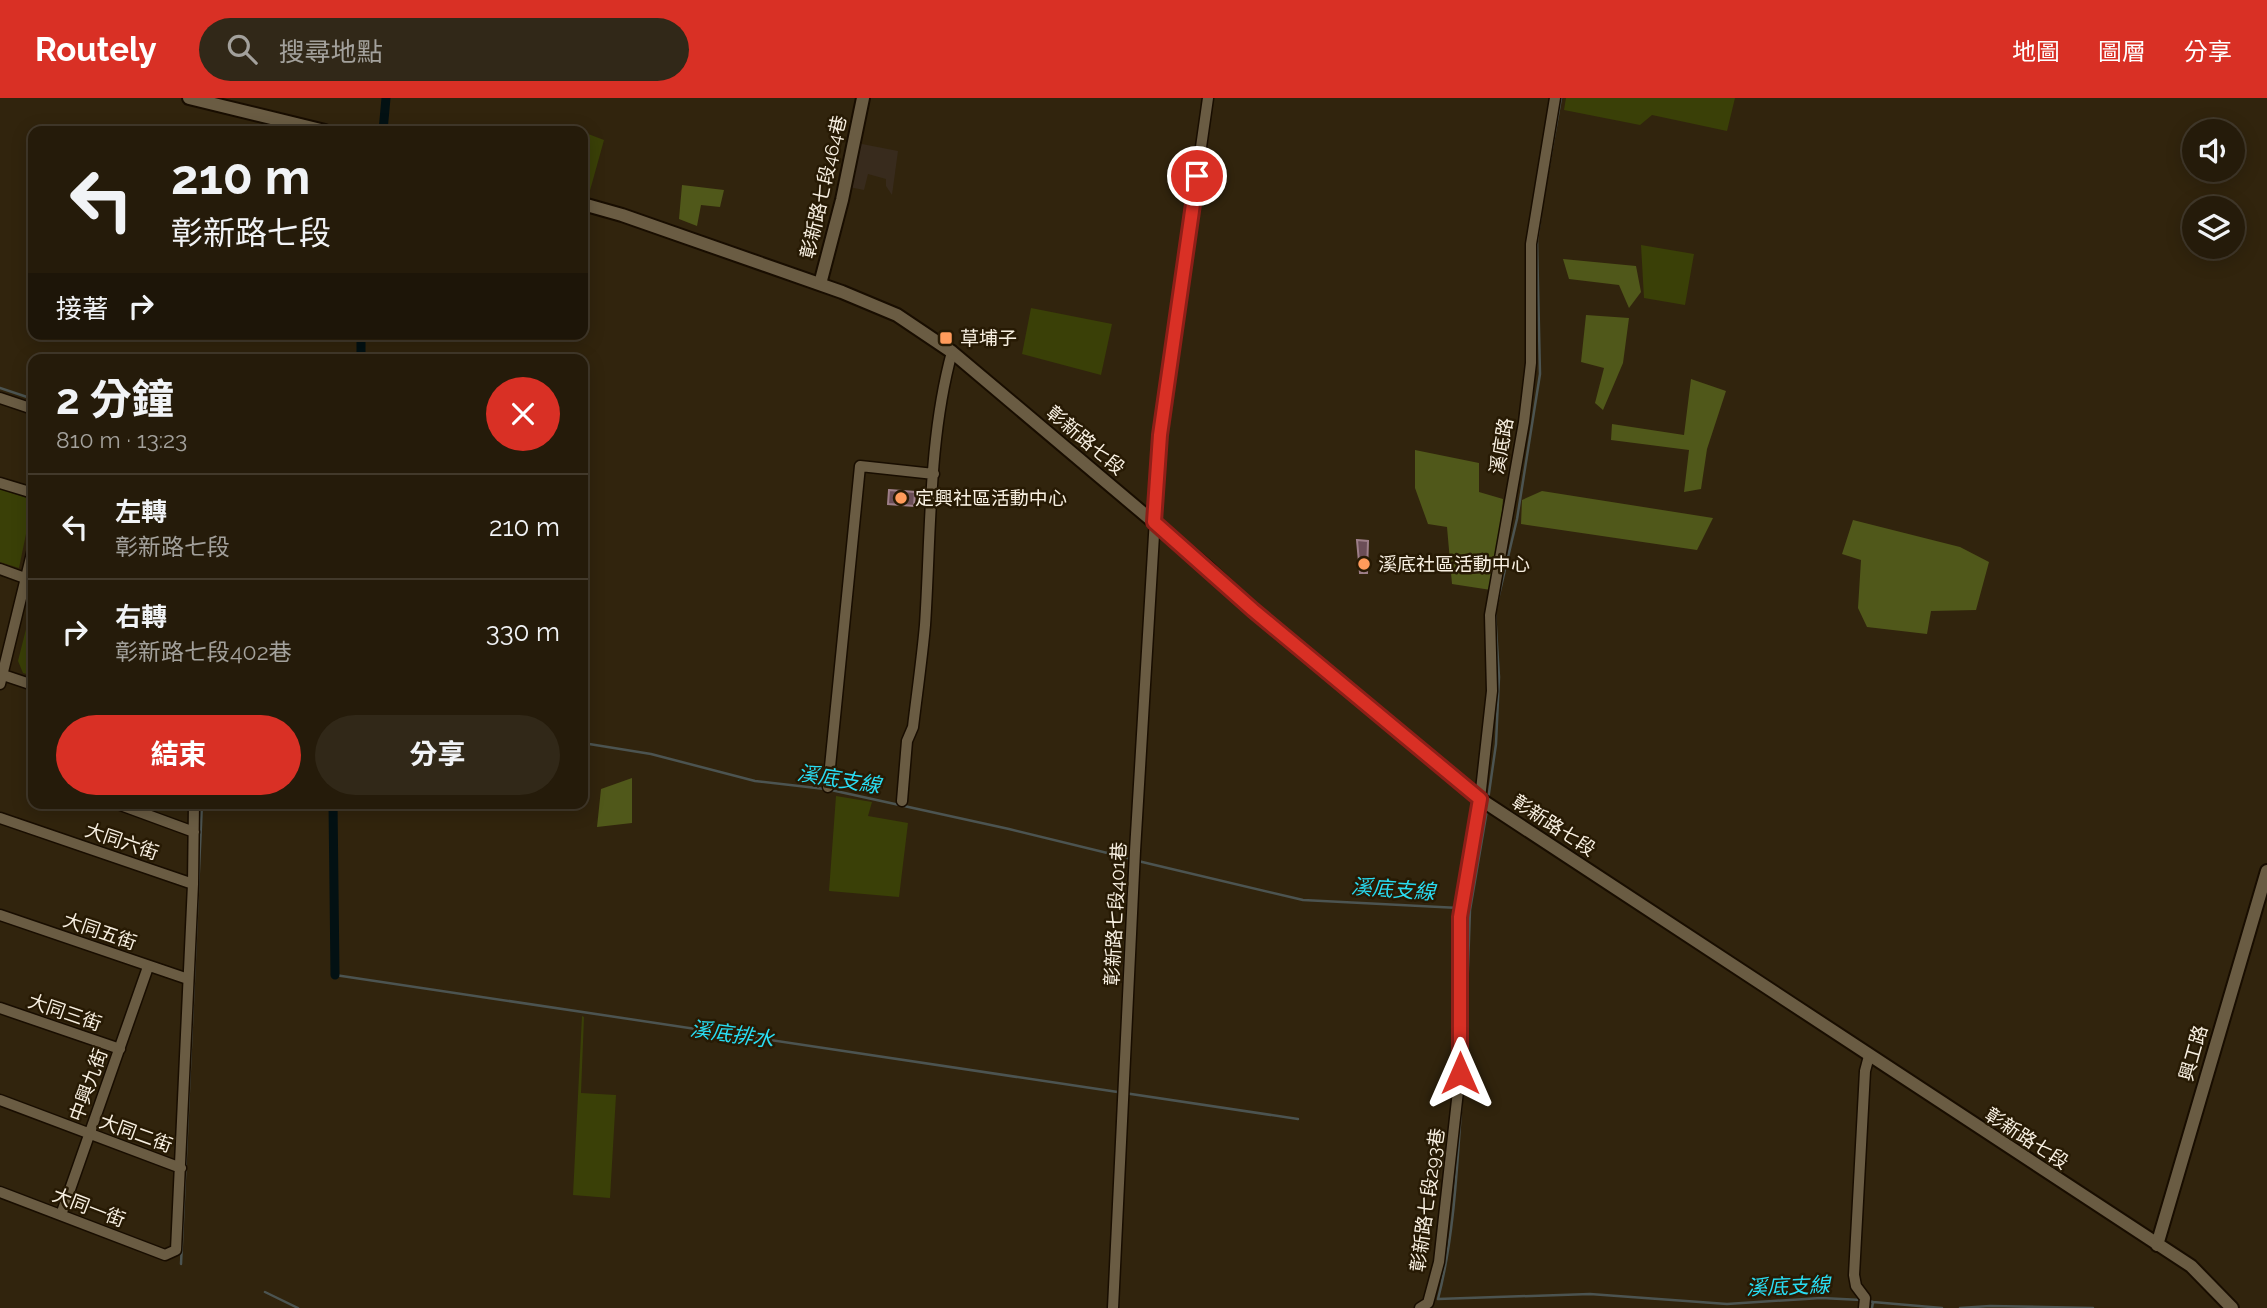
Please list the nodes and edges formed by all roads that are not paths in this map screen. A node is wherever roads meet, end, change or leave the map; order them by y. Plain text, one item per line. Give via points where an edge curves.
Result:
1 (189, 98) edge
2 (863, 98) edge
3 (1208, 98) edge
4 (1555, 98) edge
5 (304, 126) edge
6 (588, 205) edge
7 (820, 285) junction
8 (952, 352) junction
9 (0, 398) edge
10 (28, 408) edge
11 (934, 474) junction
12 (0, 483) edge
13 (28, 491) edge
14 (1154, 522) junction
15 (0, 569) edge
16 (28, 578) edge
17 (28, 586) edge
18 (1, 677) edge
19 (28, 684) edge
20 (828, 787) dead end
21 (1480, 799) junction
22 (902, 801) dead end
23 (131, 809) edge
24 (194, 809) edge
25 (0, 818) edge
26 (194, 832) junction
27 (2267, 871) edge
28 (193, 884) junction
29 (0, 915) edge
30 (148, 967) junction
31 (188, 979) junction
32 (0, 1009) edge
33 (120, 1049) junction
34 (1869, 1056) junction
35 (0, 1100) edge
36 (88, 1134) junction
37 (181, 1168) junction
38 (0, 1192) edge
39 (61, 1215) junction
40 (2157, 1245) junction
41 (2232, 1307) edge
42 (1113, 1308) edge
43 (1420, 1308) edge
44 (1864, 1308) edge

1 - 5 street
2 - 7 street, 彰新路七段464巷
3 - 14 street, 彰新路七段401巷 via 1165,396
4 - 21 street, 溪底路 via 1531,244 1531,363 1524,422 1490,615 1492,691
6 - 7 street, 彰新路七段
7 - 8 street, 彰新路七段 via 897,315
8 - 11 street
8 - 14 street, 彰新路七段
9 - 10 street
11 - 20 street via 860,466
11 - 22 street via 925,627
12 - 13 street
14 - 21 street, 彰新路七段
14 - 42 street, 彰新路七段401巷
15 - 16 street
17 - 18 street
18 - 19 street
21 - 34 street, 彰新路七段
21 - 43 street, 彰新路七段293巷 via 1460,917 1460,1073 1439,1262 1428,1303
23 - 26 street
24 - 26 street
25 - 28 street, 大同六街
26 - 28 street
27 - 40 street, 興工路
28 - 31 street
29 - 30 street, 大同五街
30 - 31 street, 大同五街
30 - 33 street, 中興九街
31 - 37 street
32 - 33 street, 大同三街
33 - 36 street, 中興九街
34 - 40 street, 彰新路七段
34 - 44 street via 1854,1275 1865,1298
35 - 36 street, 大同二街
36 - 37 street, 大同二街
36 - 39 street, 中興九街
37 - 39 street, 大同一街 via 178,1240 176,1250 165,1255
38 - 39 street, 大同一街
40 - 41 street, 彰新路七段 via 2191,1266

